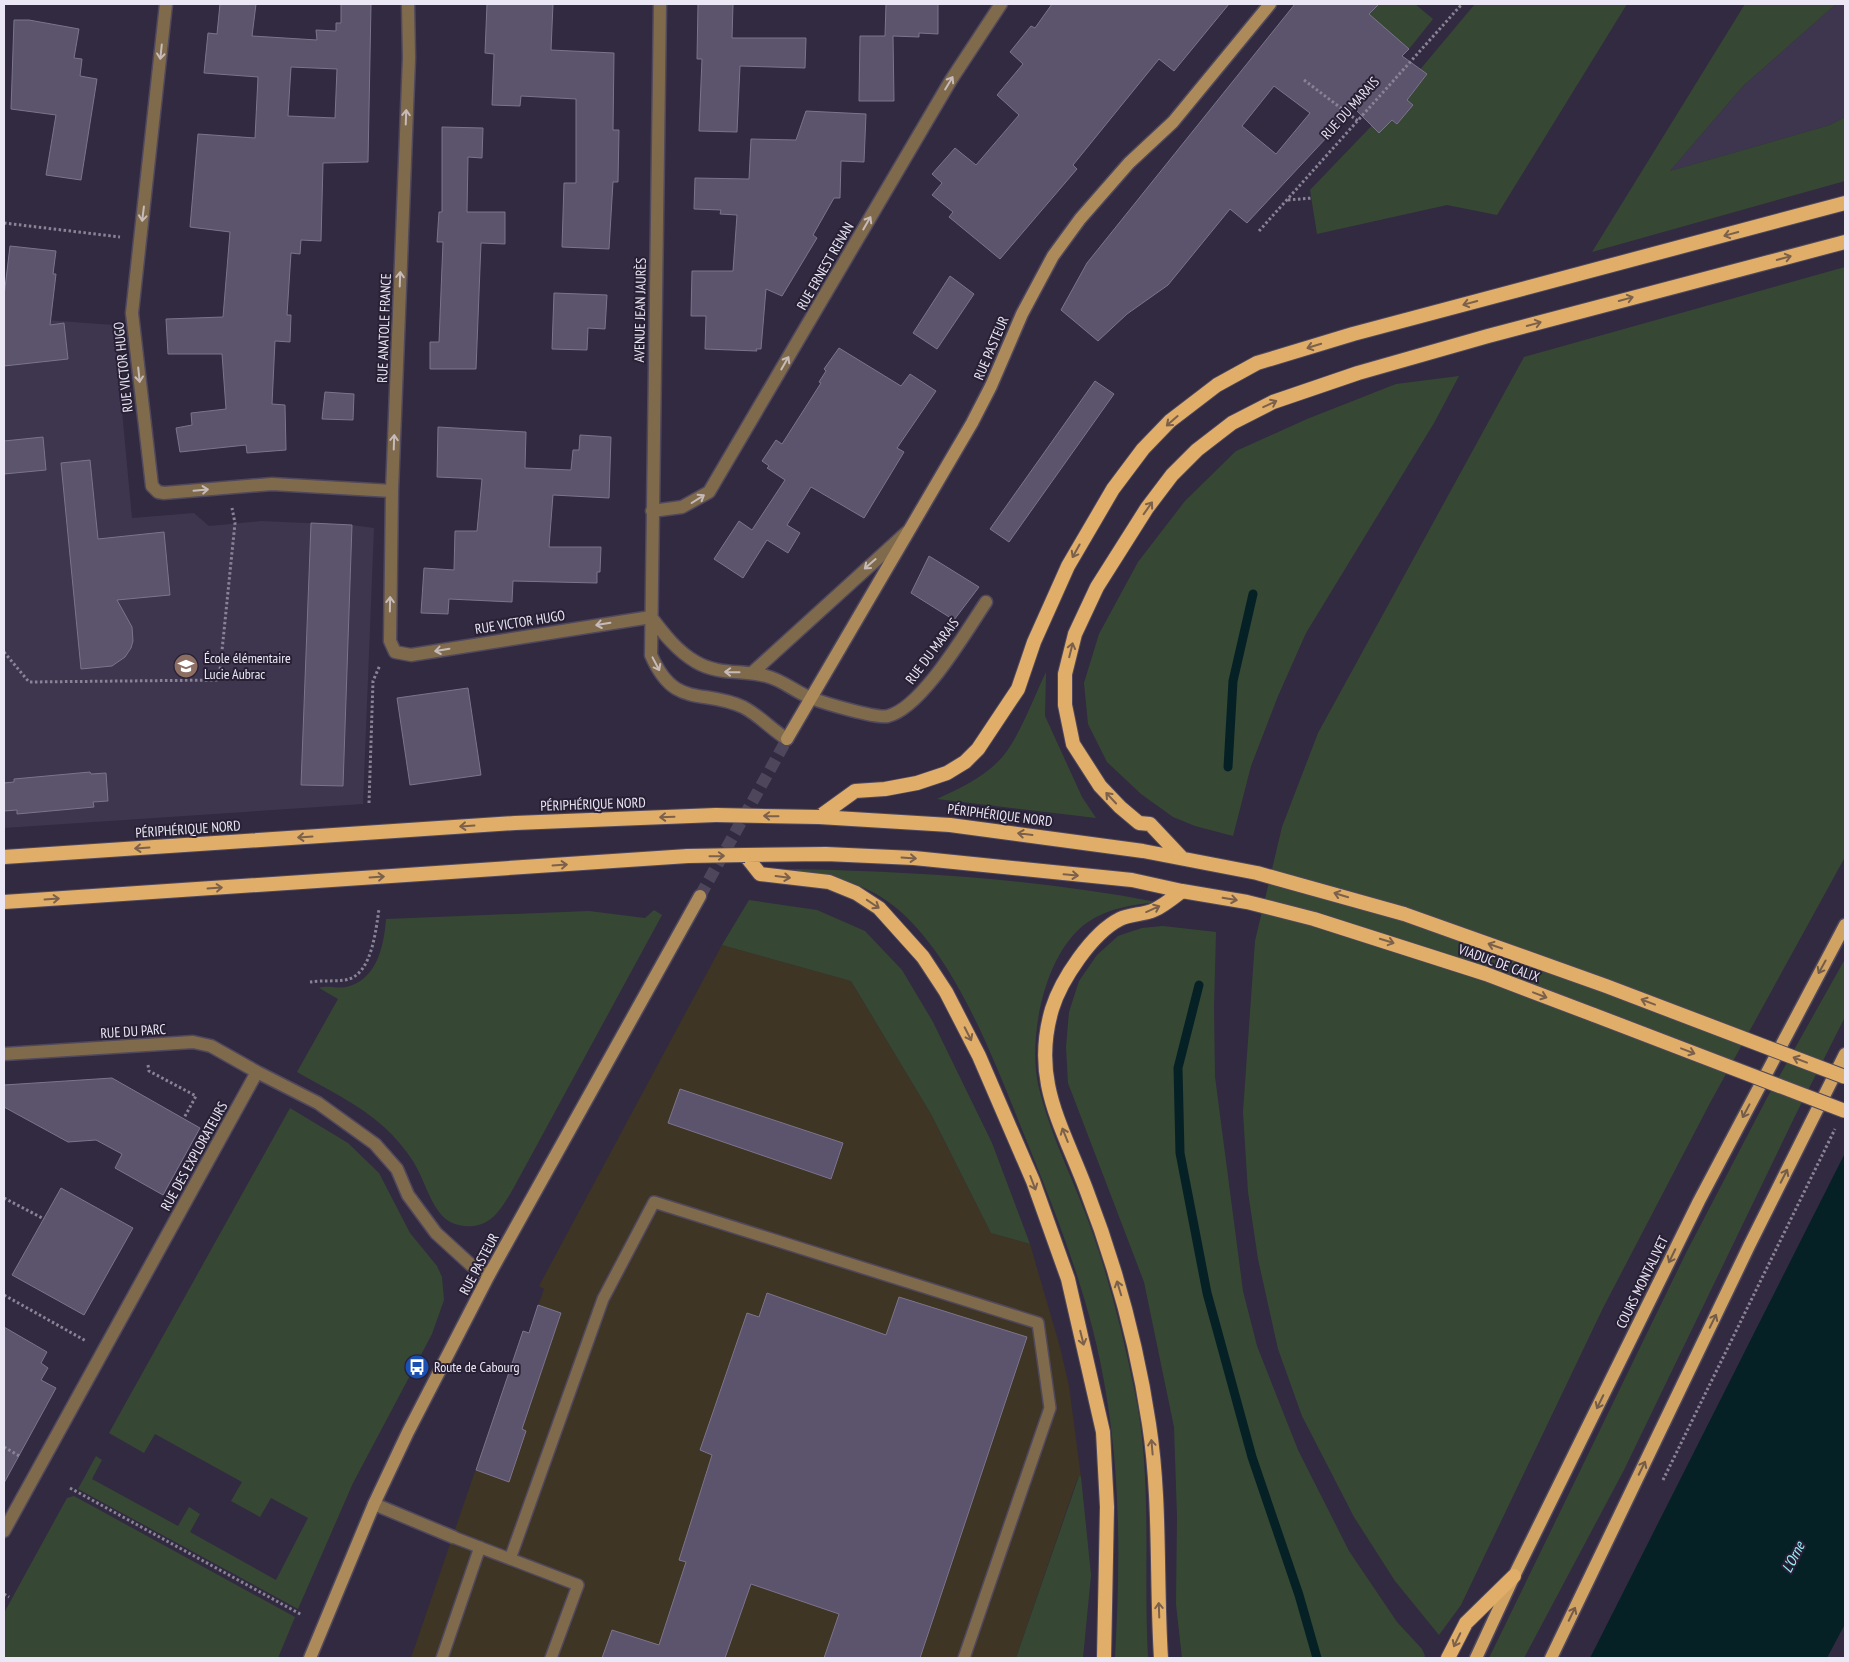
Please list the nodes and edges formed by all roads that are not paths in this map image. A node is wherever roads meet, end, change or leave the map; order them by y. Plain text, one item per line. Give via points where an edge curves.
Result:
1 (166, 4) edge
2 (408, 4) edge
3 (660, 4) edge
4 (1001, 4) edge
5 (1270, 4) edge
6 (1845, 203) edge
7 (1845, 242) edge
8 (392, 491) junction
9 (652, 510) junction
10 (907, 532) junction
11 (986, 602) dead end
12 (651, 616) junction
13 (392, 646) joint
14 (753, 672) junction
15 (810, 697) junction
16 (787, 739) joint
17 (820, 817) junction
18 (745, 855) junction
19 (4, 857) edge
20 (1182, 858) junction
21 (1182, 892) junction
22 (700, 896) tunnel mouth
23 (4, 902) edge
24 (1845, 925) edge
25 (4, 1054) edge
26 (1845, 1054) edge
27 (257, 1072) junction
28 (1845, 1077) edge
29 (1845, 1111) edge
30 (489, 1275) junction
31 (374, 1504) junction
32 (4, 1531) edge
33 (453, 1536) joint
34 (480, 1547) junction
35 (510, 1559) junction
36 (1514, 1576) junction
37 (310, 1658) edge
38 (442, 1658) edge
39 (551, 1658) edge
40 (964, 1658) edge
41 (1104, 1658) edge
42 (1161, 1658) edge
43 (1448, 1658) edge
44 (1476, 1658) edge
45 (1551, 1658) edge

1 -> 8 street, RUE VICTOR HUGO via 132,313 152,486 164,493 272,484
8 -> 2 street, RUE ANATOLE FRANCE via 409,58
3 - 9 street, AVENUE JEAN JAURÈS
9 -> 4 street, RUE ERNEST RENAN via 682,507 709,492 951,80
5 - 10 main road, RUE PASTEUR via 1173,122 1107,187 1053,256 1022,314 991,386
6 -> 17 highway via 1353,334 1257,363 1218,385 1170,421 1143,449 1113,489 1068,566 1034,642 1018,689 978,750 948,773 885,790 855,791
20 -> 7 highway via 1150,824 1139,823 1113,800 1073,744 1065,705 1065,674 1075,634 1097,587 1147,508 1172,475 1197,450 1232,423 1273,402 1358,373
13 -> 8 street, RUE ANATOLE FRANCE
9 - 12 street, AVENUE JEAN JAURÈS
10 -> 14 street
10 - 15 main road, RUE PASTEUR
11 - 15 street, RUE DU MARAIS via 949,658 905,707 888,716 876,716
12 -> 13 street, RUE VICTOR HUGO via 411,655
14 -> 12 street via 719,671 697,663 675,647
12 -> 16 street, AVENUE JEAN JAURÈS via 651,655 666,680 690,696 745,708
14 - 15 street via 774,678
15 - 16 main road, RUE PASTEUR
17 -> 19 highway, PÉRIPHÉRIQUE NORD, bridge via 716,815 515,823
20 -> 17 highway, PÉRIPHÉRIQUE NORD via 950,825
18 -> 21 highway, VIADUC DE CALIX via 914,858 1132,880
23 -> 18 highway, bridge via 688,856
18 -> 41 highway via 760,874 829,882 856,893 878,908 923,957 946,992 979,1056 1033,1181 1068,1279 1104,1432 1107,1507
28 -> 20 highway, VIADUC DE CALIX, bridge via 1404,914 1257,873
21 -> 29 highway, VIADUC DE CALIX, bridge via 1266,907 1486,974
42 -> 21 highway via 1150,1425 1124,1304 1086,1189 1054,1107 1044,1068 1044,1048 1062,986 1093,942 1120,919 1154,910
22 - 30 main road, RUE PASTEUR
24 -> 36 main road, COURS MONTALIVET via 1699,1201
25 - 27 street, RUE DU PARC via 193,1042 211,1046
45 -> 26 main road
27 - 30 street via 318,1103 375,1144 396,1169 408,1195 436,1232 471,1265
27 - 32 street, RUE DES EXPLORATEURS
30 - 31 main road, RUE PASTEUR
31 - 33 street
31 - 37 main road, RUE PASTEUR
33 - 34 lane
34 - 35 lane
34 - 38 lane
35 - 39 lane via 578,1585
35 - 40 lane via 603,1299 654,1202 1038,1323 1050,1408
36 -> 43 highway via 1466,1623
36 - 44 main road, COURS MONTALIVET

